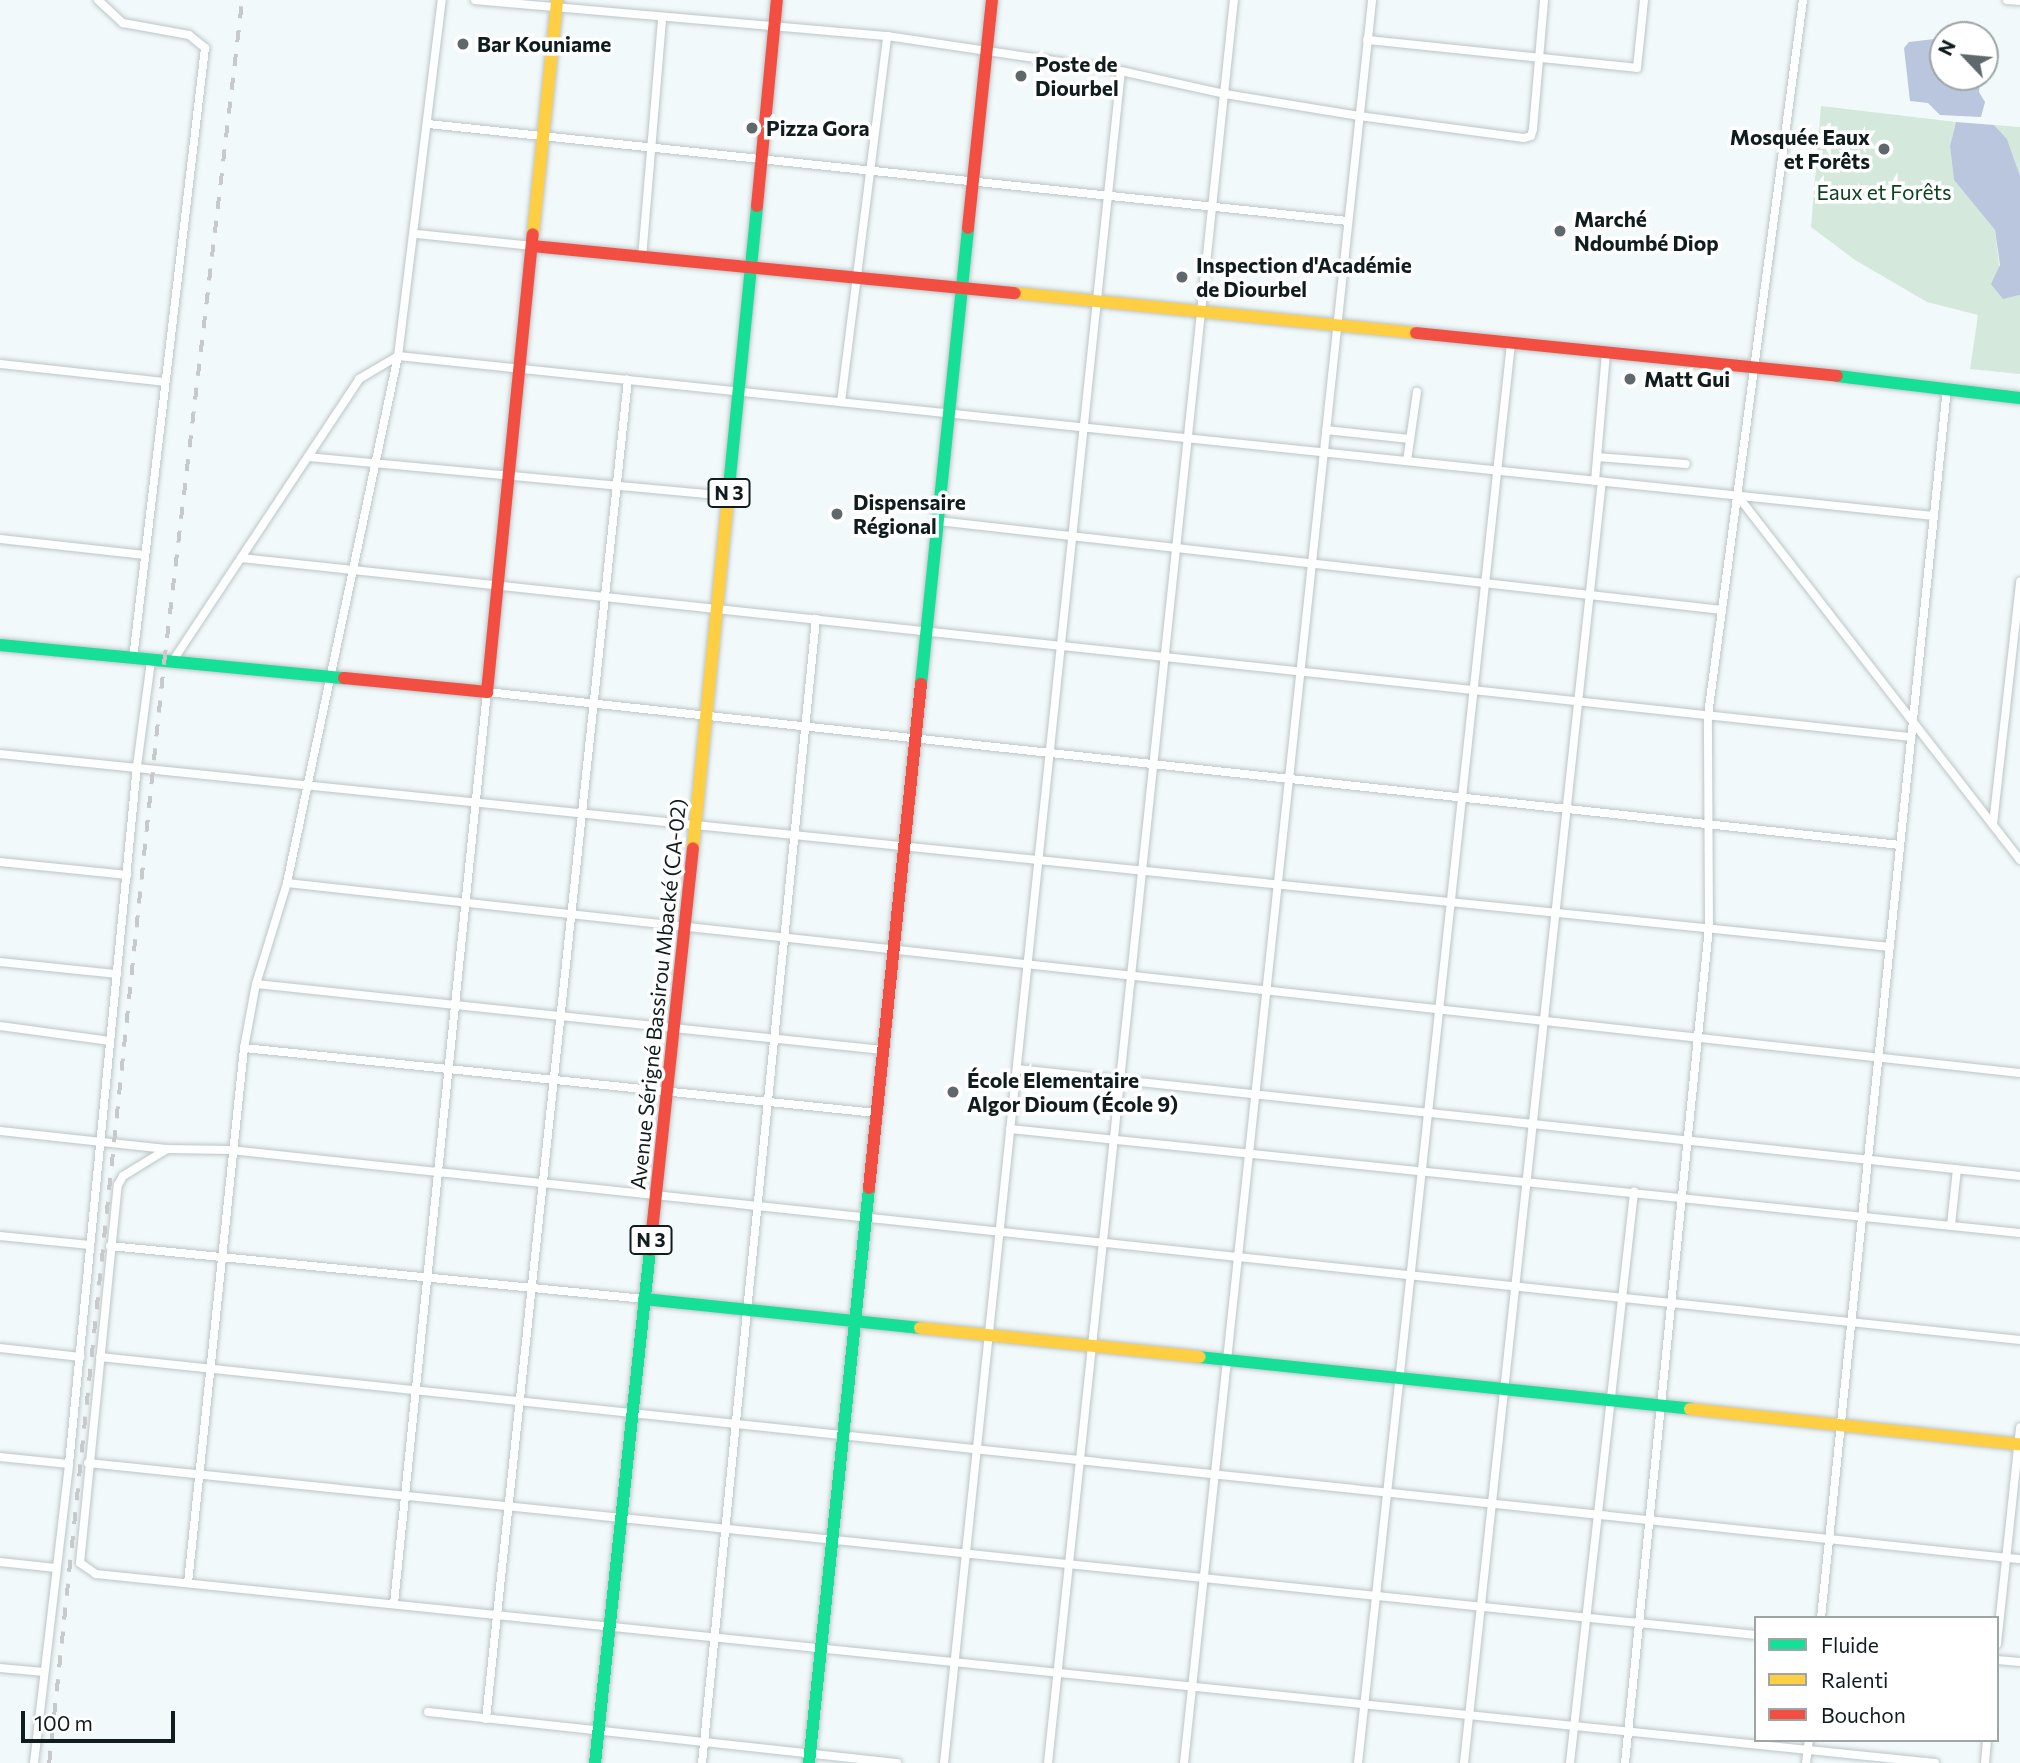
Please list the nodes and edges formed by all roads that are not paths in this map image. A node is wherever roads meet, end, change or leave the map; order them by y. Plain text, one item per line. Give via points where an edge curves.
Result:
1 (98, 0) edge
2 (442, 0) edge
3 (475, 0) edge
4 (777, 0) edge
5 (992, 0) edge
6 (1234, 0) edge
7 (1371, 0) edge
8 (1544, 0) edge
9 (1644, 0) edge
10 (1803, 0) edge
11 (2007, 0) edge
12 (2020, 1) edge
13 (557, 4) edge
14 (662, 19) junction
15 (775, 27) junction
16 (887, 36) junction
17 (1367, 40) junction
18 (987, 50) junction
19 (1538, 58) junction
20 (1121, 71) junction
21 (1224, 94) junction
22 (1359, 116) junction
23 (428, 124) junction
24 (544, 136) junction
25 (652, 148) junction
26 (762, 159) junction
27 (870, 171) junction
28 (974, 181) junction
29 (1108, 196) junction
30 (1213, 207) junction
31 (1348, 221) junction
32 (416, 234) junction
33 (533, 246) junction
34 (642, 258) junction
35 (751, 271) junction
36 (856, 280) junction
37 (962, 291) junction
38 (1097, 303) junction
39 (1201, 314) junction
40 (1337, 326) junction
41 (1511, 343) junction
42 (1606, 352) junction
43 (398, 356) junction
44 (0, 364) edge
45 (1754, 366) junction
46 (520, 369) junction
47 (628, 380) junction
48 (165, 382) junction
49 (1947, 389) junction
50 (739, 392) junction
51 (1417, 392) dead end
52 (2020, 398) edge
53 (841, 402) junction
54 (949, 414) junction
55 (1084, 428) junction
56 (1326, 430) junction
57 (1188, 439) junction
58 (1409, 439) junction
59 (1323, 453) junction
60 (308, 457) junction
61 (1597, 457) junction
62 (1407, 461) junction
63 (375, 463) junction
64 (1686, 464) dead end
65 (1498, 471) junction
66 (509, 476) junction
67 (1598, 481) junction
68 (617, 486) junction
69 (1737, 495) junction
70 (729, 496) junction
71 (1934, 516) junction
72 (938, 521) junction
73 (1072, 536) junction
74 (0, 539) edge
75 (1176, 549) junction
76 (145, 555) junction
77 (241, 558) junction
78 (1311, 564) junction
79 (352, 569) junction
80 (1486, 581) junction
81 (2020, 582) edge
82 (498, 585) junction
83 (1590, 592) junction
84 (605, 597) junction
85 (718, 609) junction
86 (1722, 610) junction
87 (816, 619) junction
88 (927, 631) junction
89 (0, 645) edge
90 (1061, 645) junction
91 (1165, 657) junction
92 (133, 659) junction
93 (162, 662) junction
94 (1300, 671) junction
95 (330, 678) junction
96 (1474, 690) junction
97 (487, 692) junction
98 (1578, 701) junction
99 (594, 704) junction
100 (1708, 715) junction
101 (707, 716) junction
102 (1913, 721) junction
103 (805, 727) junction
104 (1912, 737) junction
105 (915, 739) junction
106 (1050, 753) junction
107 (0, 754) edge
108 (1154, 765) junction
109 (136, 766) junction
110 (1289, 779) junction
111 (308, 782) junction
112 (1462, 798) junction
113 (476, 800) junction
114 (1566, 809) junction
115 (582, 811) junction
116 (1711, 822) junction
117 (696, 823) junction
118 (1993, 824) junction
119 (795, 833) junction
120 (904, 844) junction
121 (1900, 845) junction
122 (1039, 859) junction
123 (2020, 860) edge
124 (0, 862) edge
125 (1142, 869) junction
126 (127, 875) junction
127 (287, 883) junction
128 (1278, 883) junction
129 (1451, 901) junction
130 (466, 903) junction
131 (1555, 912) junction
132 (571, 915) junction
133 (685, 927) junction
134 (1709, 928) junction
135 (784, 938) junction
136 (1890, 947) junction
137 (893, 950) junction
138 (0, 962) edge
139 (1028, 964) junction
140 (117, 974) junction
141 (1131, 976) junction
142 (256, 984) junction
143 (1266, 991) junction
144 (455, 1005) junction
145 (1440, 1010) junction
146 (560, 1016) junction
147 (1544, 1021) junction
148 (0, 1026) edge
149 (674, 1028) junction
150 (1698, 1038) junction
151 (774, 1039) junction
152 (110, 1041) junction
153 (244, 1048) junction
154 (883, 1051) junction
155 (1879, 1058) junction
156 (447, 1069) junction
157 (1017, 1069) junction
158 (2020, 1073) edge
159 (553, 1080) junction
160 (1120, 1080) junction
161 (667, 1091) junction
162 (1255, 1094) junction
163 (768, 1102) junction
164 (876, 1113) junction
165 (1428, 1113) junction
166 (1533, 1124) junction
167 (1010, 1129) junction
168 (0, 1131) edge
169 (1688, 1140) junction
170 (1114, 1141) junction
171 (100, 1142) junction
172 (167, 1149) junction
173 (230, 1150) junction
174 (1249, 1155) junction
175 (1868, 1160) junction
176 (1422, 1169) junction
177 (1957, 1169) junction
178 (438, 1172) junction
179 (2020, 1176) edge
180 (1527, 1180) junction
181 (543, 1183) junction
182 (1634, 1192) junction
183 (656, 1195) junction
184 (1682, 1197) junction
185 (757, 1206) junction
186 (1862, 1216) junction
187 (865, 1217) junction
188 (1951, 1225) junction
189 (1000, 1232) junction
190 (2020, 1233) edge
191 (0, 1236) edge
192 (1103, 1243) junction
193 (90, 1245) junction
194 (110, 1246) junction
195 (219, 1257) junction
196 (1238, 1257) junction
197 (1411, 1275) junction
198 (427, 1278) junction
199 (1515, 1287) junction
200 (532, 1288) junction
201 (1622, 1298) junction
202 (644, 1299) junction
203 (1671, 1303) junction
204 (747, 1310) junction
205 (855, 1321) junction
206 (1852, 1322) junction
207 (989, 1335) junction
208 (2020, 1340) edge
209 (1092, 1346) junction
210 (0, 1348) edge
211 (80, 1357) junction
212 (100, 1357) junction
213 (1227, 1360) junction
214 (209, 1366) junction
215 (1400, 1379) junction
216 (416, 1388) junction
217 (1504, 1390) junction
218 (520, 1399) junction
219 (1610, 1401) junction
220 (1661, 1406) junction
221 (632, 1411) junction
222 (736, 1422) junction
223 (1841, 1425) junction
224 (2020, 1427) edge
225 (843, 1433) junction
226 (2019, 1444) edge
227 (977, 1448) junction
228 (0, 1457) edge
229 (1080, 1459) junction
230 (88, 1463) junction
231 (69, 1464) junction
232 (1215, 1473) junction
233 (198, 1474) junction
234 (1388, 1491) junction
235 (405, 1495) junction
236 (1492, 1502) junction
237 (508, 1506) junction
238 (1598, 1514) junction
239 (621, 1517) junction
240 (1650, 1519) junction
241 (725, 1528) junction
242 (1829, 1538) junction
243 (832, 1539) junction
244 (966, 1553) junction
245 (2006, 1558) junction
246 (2020, 1559) edge
247 (0, 1562) edge
248 (1069, 1564) junction
249 (57, 1568) junction
250 (1204, 1578) junction
251 (188, 1583) junction
252 (1377, 1596) junction
253 (394, 1604) junction
254 (1481, 1606) junction
255 (497, 1615) junction
256 (1821, 1616) edge
257 (1586, 1617) junction
258 (1639, 1623) junction
259 (1999, 1625) edge
260 (609, 1626) junction
261 (1754, 1635) edge
262 (714, 1637) junction
263 (821, 1648) junction
264 (1999, 1660) edge
265 (955, 1662) junction
266 (2020, 1662) edge
267 (0, 1668) edge
268 (44, 1672) junction
269 (1058, 1673) junction
270 (1192, 1686) junction
271 (1365, 1704) junction
272 (428, 1712) dead end
273 (1469, 1715) junction
274 (486, 1719) junction
275 (1574, 1726) junction
276 (598, 1731) junction
277 (1629, 1732) junction
278 (704, 1742) junction
279 (1809, 1742) edge
280 (1987, 1742) edge
281 (1808, 1750) junction
282 (809, 1758) edge
283 (34, 1763) edge
284 (594, 1763) edge
285 (702, 1763) edge
286 (897, 1763) edge
287 (944, 1763) edge
288 (1048, 1763) edge
289 (1184, 1763) edge
290 (1358, 1763) edge
291 (1464, 1763) edge
292 (1570, 1763) edge
293 (1625, 1763) edge
294 (1806, 1763) edge
295 (1935, 1763) edge
296 (1985, 1763) edge

1 - 48 street via 124,23 189,35 205,48
2 - 23 street
3 - 13 street
4 - 15 street, N 3
5 - 18 street
6 - 21 street
7 - 17 street
8 - 19 street
9 - 19 street via 1637,68
10 - 45 street
11 - 12 street
13 - 14 street
13 - 24 street
14 - 15 street
14 - 25 street
15 - 16 street
15 - 26 street, N 3
16 - 18 street
16 - 27 street
17 - 19 street
17 - 22 street
18 - 20 street
18 - 28 street
19 - 22 street via 1531,136
20 - 21 street
20 - 29 street
21 - 22 street
21 - 30 street
22 - 31 street
23 - 24 street
23 - 32 street
24 - 25 street
24 - 33 street
25 - 26 street
25 - 34 street
26 - 27 street
26 - 35 street, N 3
27 - 28 street
27 - 36 street
28 - 29 street
28 - 37 street
29 - 30 street
29 - 38 street
30 - 31 street
30 - 39 street
31 - 40 street
32 - 33 street
32 - 43 street
33 - 34 street
33 - 46 street
34 - 35 street
35 - 36 street
35 - 50 street, Avenue Sérigné Bassirou Mbacké (CA-02) / N 3
36 - 37 street
36 - 53 street
37 - 38 street
37 - 54 street
38 - 39 street
38 - 55 street
39 - 40 street
39 - 57 street
40 - 41 street
40 - 56 street
41 - 42 street
41 - 65 street
42 - 45 street
42 - 61 street
43 - 46 street
43 - 60 street via 359,379
43 - 63 street
44 - 48 street
45 - 49 street
45 - 69 street
46 - 47 street
46 - 66 street
47 - 50 street
47 - 68 street
48 - 76 street
49 - 52 street
49 - 71 street
50 - 53 street
50 - 70 street, Avenue Sérigné Bassirou Mbacké (CA-02) / N 3
51 - 58 street
53 - 54 street
54 - 55 street
54 - 72 street
55 - 57 street
55 - 73 street
56 - 58 street
56 - 59 street
57 - 59 street
57 - 75 street
58 - 62 street
59 - 62 street
59 - 78 street
60 - 63 street
60 - 77 street
61 - 64 street
61 - 67 street
62 - 65 street
63 - 66 street
63 - 79 street
65 - 67 street
65 - 80 street
66 - 68 street
66 - 82 street
67 - 69 street
67 - 83 street
68 - 70 street
68 - 84 street
69 - 71 street
69 - 86 street
69 - 102 street
70 - 85 street, Avenue Sérigné Bassirou Mbacké (CA-02) / N 3
71 - 102 street
72 - 73 street
72 - 88 street
73 - 75 street
73 - 90 street
74 - 76 street
75 - 78 street
75 - 91 street
76 - 92 street
77 - 79 street
77 - 93 street
78 - 80 street
78 - 94 street
79 - 82 street
79 - 95 street
80 - 83 street
80 - 96 street
81 - 118 street
82 - 84 street
82 - 97 street
83 - 86 street
83 - 98 street
84 - 85 street
84 - 99 street
85 - 87 street
85 - 101 street, Avenue Sérigné Bassirou Mbacké (CA-02) / N 3
86 - 100 street
87 - 88 street
87 - 103 street
88 - 90 street
88 - 105 street
89 - 92 street
90 - 91 street
90 - 106 street
91 - 94 street
91 - 108 street
92 - 93 street
93 - 95 street
93 - 109 street
94 - 96 street
94 - 110 street
95 - 97 street
95 - 111 street
96 - 98 street
96 - 112 street
97 - 99 street
97 - 113 street
98 - 100 street
98 - 114 street
99 - 101 street
99 - 115 street
100 - 104 street
100 - 116 street
101 - 103 street
101 - 117 street, Avenue Sérigné Bassirou Mbacké (CA-02) / N 3
102 - 104 street
102 - 118 street
103 - 105 street
103 - 119 street
104 - 121 street
105 - 106 street
105 - 120 street
106 - 108 street
106 - 122 street
107 - 109 street
108 - 110 street
108 - 125 street
109 - 111 street
109 - 126 street
110 - 112 street
110 - 128 street
111 - 113 street
111 - 127 street
112 - 114 street
112 - 129 street
113 - 115 street
113 - 130 street
114 - 116 street
114 - 131 street
115 - 117 street
115 - 132 street
116 - 121 street
116 - 134 street
117 - 119 street
117 - 133 street, Avenue Sérigné Bassirou Mbacké (CA-02) / N 3
118 - 123 street
119 - 120 street
119 - 135 street
120 - 122 street
120 - 137 street
121 - 136 street
122 - 125 street
122 - 139 street
124 - 126 street
125 - 128 street
125 - 141 street
126 - 140 street
127 - 130 street
127 - 142 street
128 - 129 street
128 - 143 street
129 - 131 street
129 - 145 street
130 - 132 street
130 - 144 street
131 - 134 street
131 - 147 street
132 - 133 street
132 - 146 street
133 - 135 street
133 - 149 street, Avenue Sérigné Bassirou Mbacké (CA-02) / N 3
134 - 136 street
134 - 150 street
135 - 137 street
135 - 151 street
136 - 155 street
137 - 139 street
137 - 154 street
138 - 140 street
139 - 141 street
139 - 157 street
140 - 152 street
141 - 143 street
141 - 160 street
142 - 144 street
142 - 153 street
143 - 145 street
143 - 162 street
144 - 146 street
144 - 156 street
145 - 147 street
145 - 165 street
146 - 149 street
146 - 159 street
147 - 150 street
147 - 166 street
148 - 152 street
149 - 151 street
149 - 161 street, Avenue Sérigné Bassirou Mbacké (CA-02) / N 3
150 - 155 street
150 - 169 street
151 - 154 street
151 - 163 street
152 - 171 street
153 - 156 street
153 - 173 street
154 - 164 street
155 - 158 street
155 - 175 street
156 - 159 street
156 - 178 street
157 - 160 street
157 - 167 street
159 - 161 street
159 - 181 street
160 - 162 street
160 - 170 street
161 - 163 street
161 - 183 street, Avenue Sérigné Bassirou Mbacké (CA-02) / N 3
162 - 165 street
162 - 174 street
163 - 164 street
163 - 185 street
164 - 187 street
165 - 166 street
165 - 176 street
166 - 169 street
166 - 180 street
167 - 170 street
167 - 189 street
168 - 171 street
169 - 175 street
169 - 184 street
170 - 174 street
170 - 192 street
171 - 172 street
171 - 193 street
172 - 173 street
172 - 194 street via 123,1176
173 - 178 street
173 - 195 street
174 - 176 street
174 - 196 street
175 - 177 street
175 - 186 street
176 - 180 street
176 - 197 street
177 - 179 street
177 - 188 street
178 - 181 street
178 - 198 street
180 - 182 street
180 - 199 street
181 - 183 street
181 - 200 street
182 - 184 street
182 - 201 street
183 - 185 street
183 - 202 street, Avenue Sérigné Bassirou Mbacké (CA-02) / N 3
184 - 186 street
184 - 203 street
185 - 187 street
185 - 204 street
186 - 188 street
186 - 206 street
187 - 189 street
187 - 205 street
188 - 190 street
189 - 192 street
189 - 207 street
191 - 193 street
192 - 196 street
192 - 209 street
193 - 211 street
194 - 195 street
194 - 212 street
195 - 198 street
195 - 214 street
196 - 197 street
196 - 213 street
197 - 199 street
197 - 215 street
198 - 200 street
198 - 216 street
199 - 201 street
199 - 217 street
200 - 202 street
200 - 218 street
201 - 203 street
201 - 219 street
202 - 204 street
202 - 221 street, Avenue Sérigné Bassirou Mbacké (CA-02) / N 3
203 - 206 street
203 - 220 street
204 - 205 street
204 - 222 street
205 - 207 street
205 - 225 street
206 - 208 street
206 - 223 street
207 - 209 street
207 - 227 street
209 - 213 street
209 - 229 street
210 - 211 street
211 - 231 street
212 - 214 street
212 - 230 street
213 - 215 street
213 - 232 street
214 - 216 street
214 - 233 street
215 - 217 street
215 - 234 street
216 - 218 street
216 - 235 street
217 - 219 street
217 - 236 street
218 - 221 street
218 - 237 street
219 - 220 street
219 - 238 street
220 - 223 street
220 - 240 street
221 - 222 street
221 - 239 street, Avenue Sérigné Bassirou Mbacké (CA-02) / N 3
222 - 225 street
222 - 241 street
223 - 226 street
223 - 242 street
224 - 226 street
225 - 227 street
225 - 243 street
226 - 245 street
227 - 229 street
227 - 244 street
228 - 231 street
229 - 232 street
229 - 248 street
230 - 233 street
230 - 251 street via 80,1563 96,1574
231 - 249 street
232 - 234 street
232 - 250 street
233 - 235 street
233 - 251 street
234 - 236 street
234 - 252 street
235 - 237 street
235 - 253 street
236 - 238 street
236 - 254 street
237 - 239 street
237 - 255 street
238 - 240 street
238 - 257 street
239 - 241 street
239 - 260 street, Avenue Sérigné Bassirou Mbacké (CA-02) / N 3
240 - 242 street
240 - 258 street
241 - 243 street
241 - 262 street
242 - 245 street
242 - 256 street
243 - 244 street
243 - 263 street
244 - 248 street
244 - 265 street
245 - 246 street
245 - 259 street
247 - 249 street
248 - 250 street
248 - 269 street
249 - 268 street
250 - 252 street
250 - 270 street
251 - 253 street
252 - 254 street
252 - 271 street
253 - 255 street
254 - 257 street
254 - 273 street
255 - 260 street
255 - 274 street
257 - 258 street
257 - 275 street
258 - 261 street
258 - 277 street
260 - 262 street
260 - 276 street, Avenue Sérigné Bassirou Mbacké (CA-02) / N 3
262 - 263 street
262 - 278 street
263 - 265 street
263 - 282 street
264 - 266 street
265 - 269 street
265 - 287 street
267 - 268 street
268 - 283 street
269 - 270 street
269 - 288 street
270 - 271 street
270 - 289 street
271 - 273 street
271 - 290 street
272 - 274 street
273 - 275 street
273 - 291 street
274 - 276 street
275 - 277 street
275 - 292 street
276 - 278 street
276 - 284 street, Avenue Sérigné Bassirou Mbacké (CA-02) / N 3
277 - 281 street
277 - 293 street
278 - 282 street
278 - 285 street
279 - 281 street
280 - 296 street
281 - 294 street
281 - 295 street
282 - 286 street

